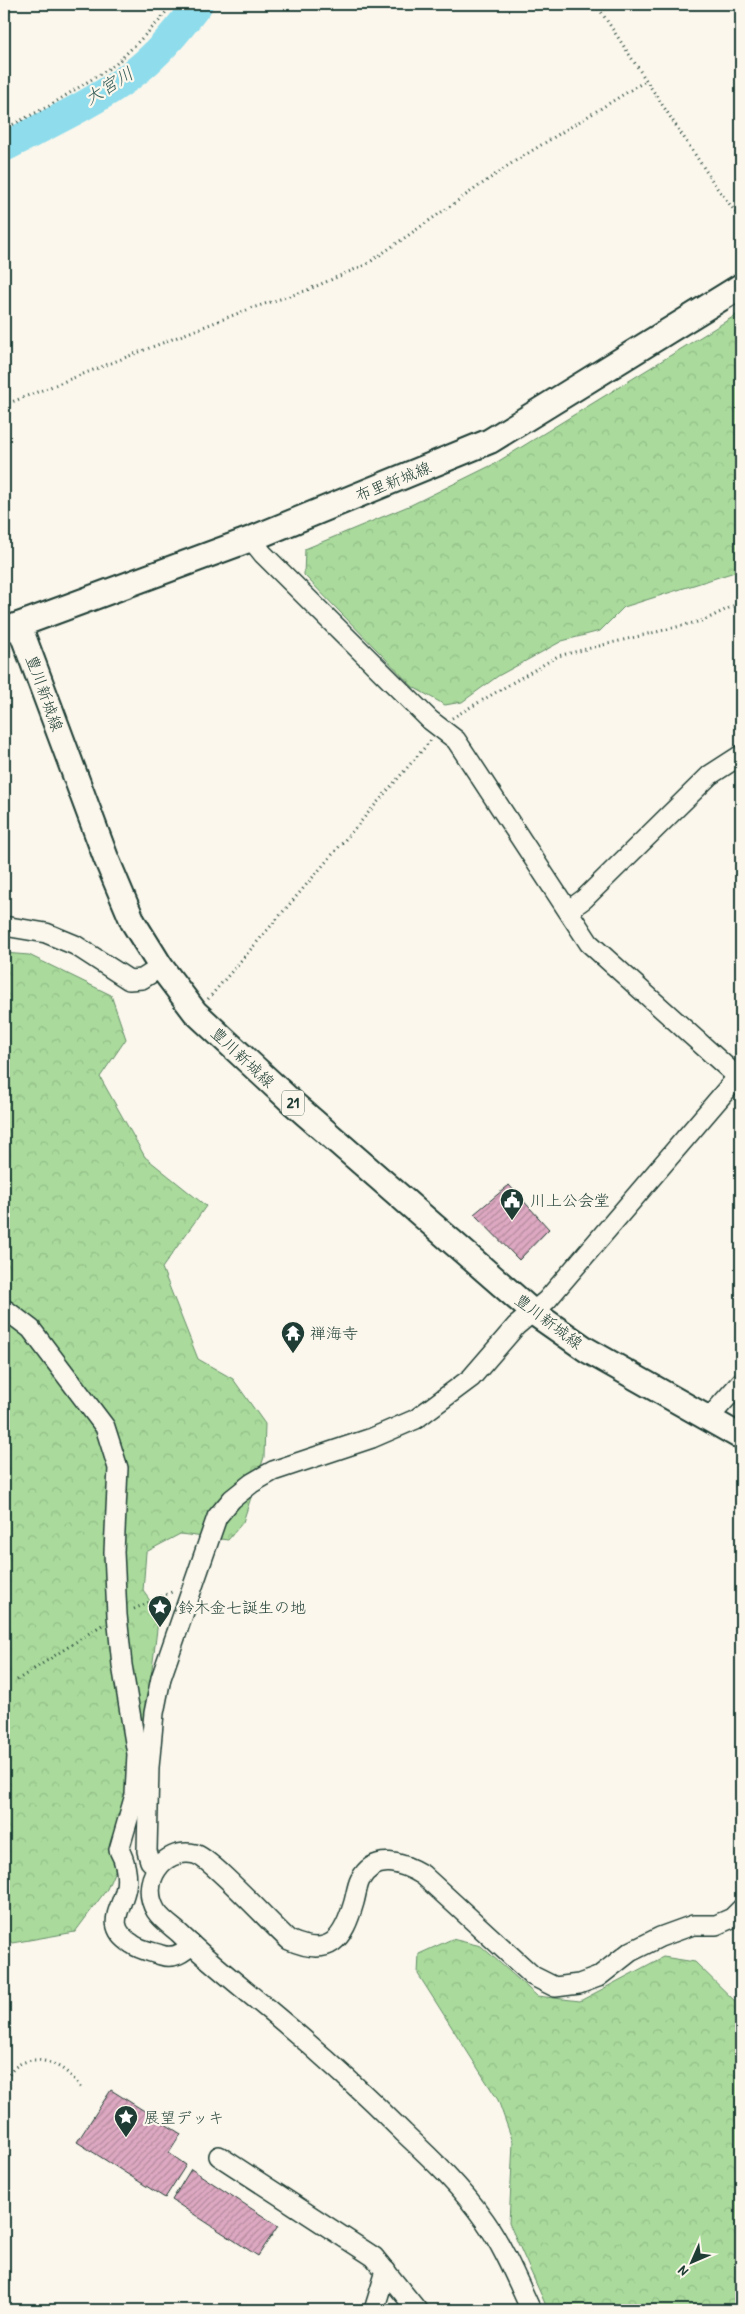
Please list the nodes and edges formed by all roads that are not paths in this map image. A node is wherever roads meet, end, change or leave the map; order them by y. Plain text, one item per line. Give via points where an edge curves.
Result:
1 (741, 286) edge
2 (251, 539) junction
3 (11, 628) edge
4 (741, 755) edge
5 (569, 910) junction
6 (4, 926) edge
7 (161, 968) junction
8 (740, 1077) edge
9 (4, 1310) edge
10 (534, 1313) junction
11 (741, 1382) edge
12 (708, 1419) junction
13 (741, 1437) edge
14 (157, 1867) junction
15 (741, 1909) edge
16 (191, 1944) junction
17 (219, 2156) dead end
18 (386, 2270) junction
19 (374, 2310) edge
20 (417, 2310) edge
21 (531, 2310) edge

1 - 2 main road, 布里新城線 via 490,441
2 - 3 main road, 布里新城線
2 - 5 street via 430,720 456,740
3 - 7 main road, 豊川新城線 / 21 via 133,922
4 - 5 street via 710,775 584,900
5 - 8 street via 589,944
6 - 7 street via 46,933 75,945 129,980 142,979
7 - 10 main road, 豊川新城線 / 21 via 195,1012 294,1104
8 - 10 street
9 - 16 street via 31,1329 105,1427 118,1468 114,1552 117,1615 137,1754 135,1794 119,1850 125,1860 126,1887 117,1911 116,1925 134,1946 167,1957 184,1952
10 - 12 main road, 豊川新城線 / 21 via 587,1350
10 - 14 street via 516,1326 471,1378 416,1419 372,1438 273,1471 232,1499 217,1517 161,1678 156,1704 149,1768 147,1851 150,1861
11 - 12 street
12 - 13 main road, 豊川新城線 / 21
14 - 15 street via 170,1857 185,1852 198,1855 289,1940 316,1948 332,1943 344,1932 360,1880 368,1870 379,1863 406,1865 424,1875 532,1976 555,1987 598,1977 630,1952 660,1937 693,1926 716,1925 732,1918
14 - 16 street via 151,1881 150,1898 157,1912
16 - 21 street via 306,2041 452,2179 485,2221
17 - 18 street via 374,2257
18 - 19 street
18 - 20 street

